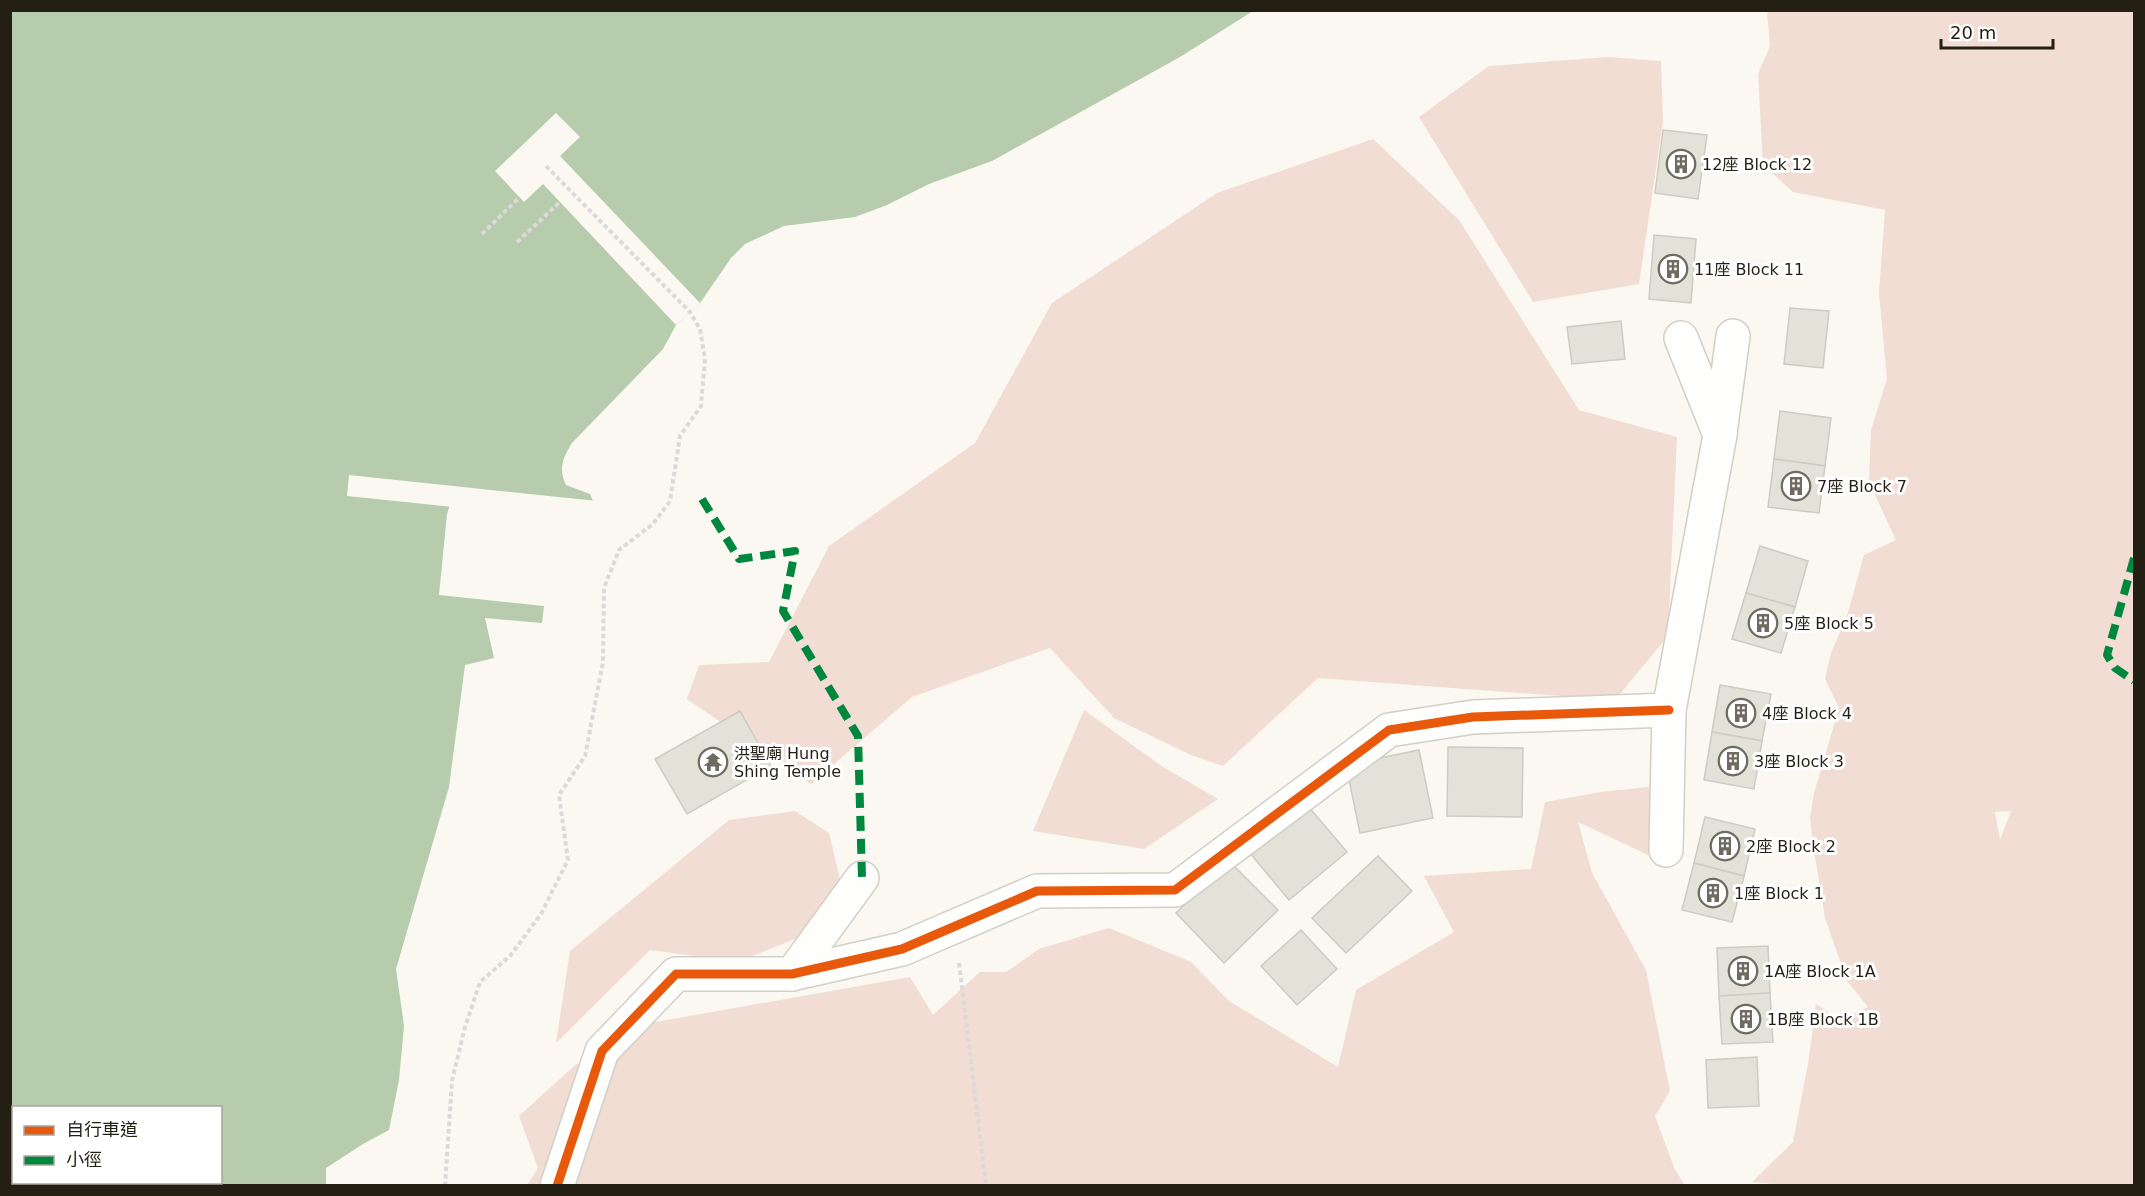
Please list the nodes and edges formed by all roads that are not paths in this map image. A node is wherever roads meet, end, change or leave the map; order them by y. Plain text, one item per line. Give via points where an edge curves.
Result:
1 (1733, 336) dead end
2 (1681, 338) dead end
3 (1720, 435) junction
4 (1669, 710) junction
5 (1666, 850) dead end
6 (862, 878) dead end
7 (792, 974) junction
8 (557, 1185) edge

1 - 3 street
2 - 3 street
3 - 4 street
4 - 5 street
4 - 7 street via 1473,717 1389,730 1175,890 1037,891 902,949
6 - 7 street
7 - 8 street via 676,974 602,1051

